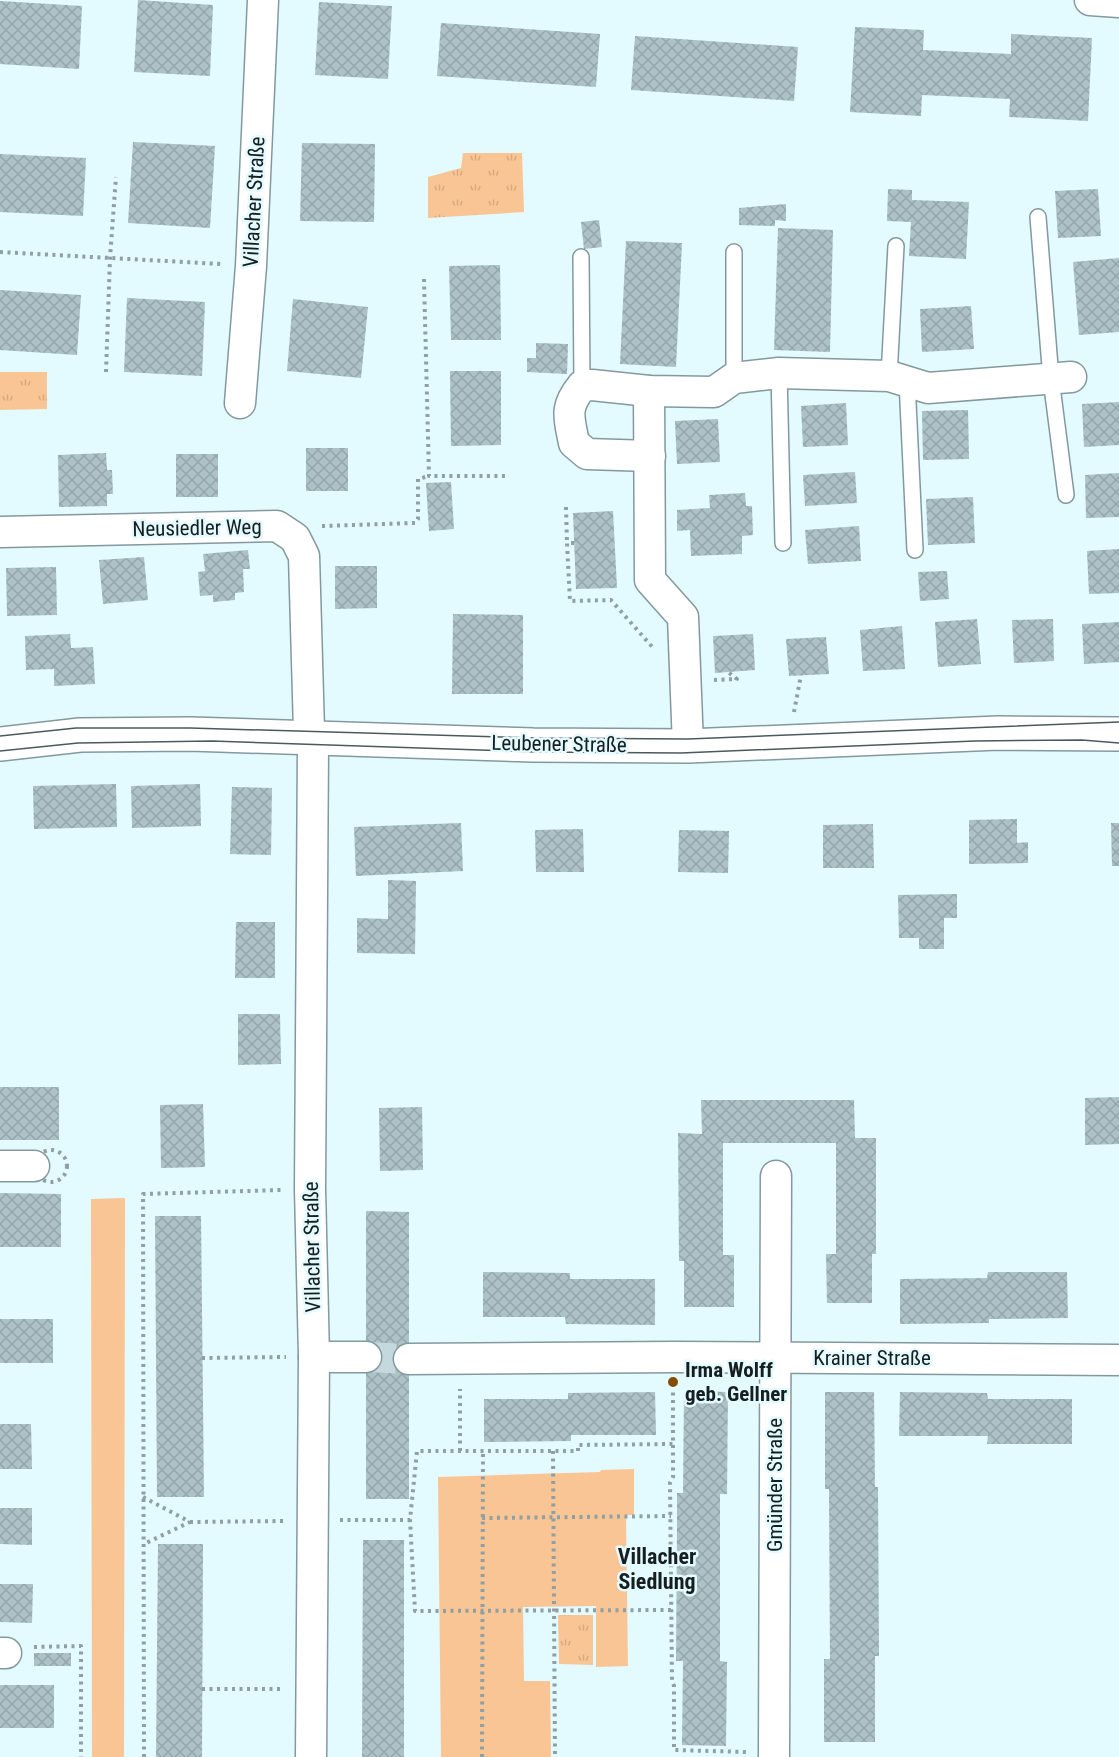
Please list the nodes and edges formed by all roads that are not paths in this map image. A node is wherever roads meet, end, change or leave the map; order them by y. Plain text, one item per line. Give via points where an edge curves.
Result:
1 (263, 0) edge
2 (1090, 0) edge
3 (1119, 2) edge
4 (1038, 217) dead end
5 (896, 246) dead end
6 (734, 252) dead end
7 (580, 257) dead end
8 (779, 373) junction
9 (734, 378) junction
10 (898, 378) junction
11 (1061, 378) junction
12 (582, 386) junction
13 (649, 391) junction
14 (240, 403) dead end
15 (650, 456) junction
16 (1066, 495) dead end
17 (0, 532) edge
18 (783, 543) dead end
19 (915, 550) dead end
20 (1119, 734) edge
21 (311, 738) junction
22 (0, 744) edge
23 (688, 746) junction
24 (0, 1166) edge
25 (34, 1166) dead end
26 (776, 1176) dead end
27 (314, 1357) junction
28 (366, 1357) tunnel mouth
29 (775, 1358) junction
30 (409, 1359) tunnel mouth
31 (1119, 1360) edge
32 (774, 1755) edge
33 (311, 1757) edge

1 - 14 street, Villacher Straße via 251,266
2 - 3 street
4 - 11 lane
5 - 10 lane
6 - 9 lane
7 - 12 lane
8 - 9 street
8 - 10 street
8 - 18 lane
9 - 13 street via 714,392
10 - 11 street via 928,388
10 - 19 lane
11 - 16 lane
12 - 13 street
12 - 15 street via 572,399 569,416 574,443 587,454
13 - 15 street
15 - 23 street via 650,580 683,617
17 - 21 street, Neusiedler Weg via 277,526 295,538 304,556
20 - 23 street, Leubener Straße via 998,733
21 - 22 street, Leubener Straße via 80,735
21 - 23 street, Leubener Straße
21 - 27 street, Villacher Straße via 310,1189
24 - 25 street
26 - 29 street, Gmünder Straße
27 - 28 street
27 - 33 street, Villacher Straße
29 - 30 street, Krainer Straße
29 - 31 street, Krainer Straße
29 - 32 street, Gmünder Straße

